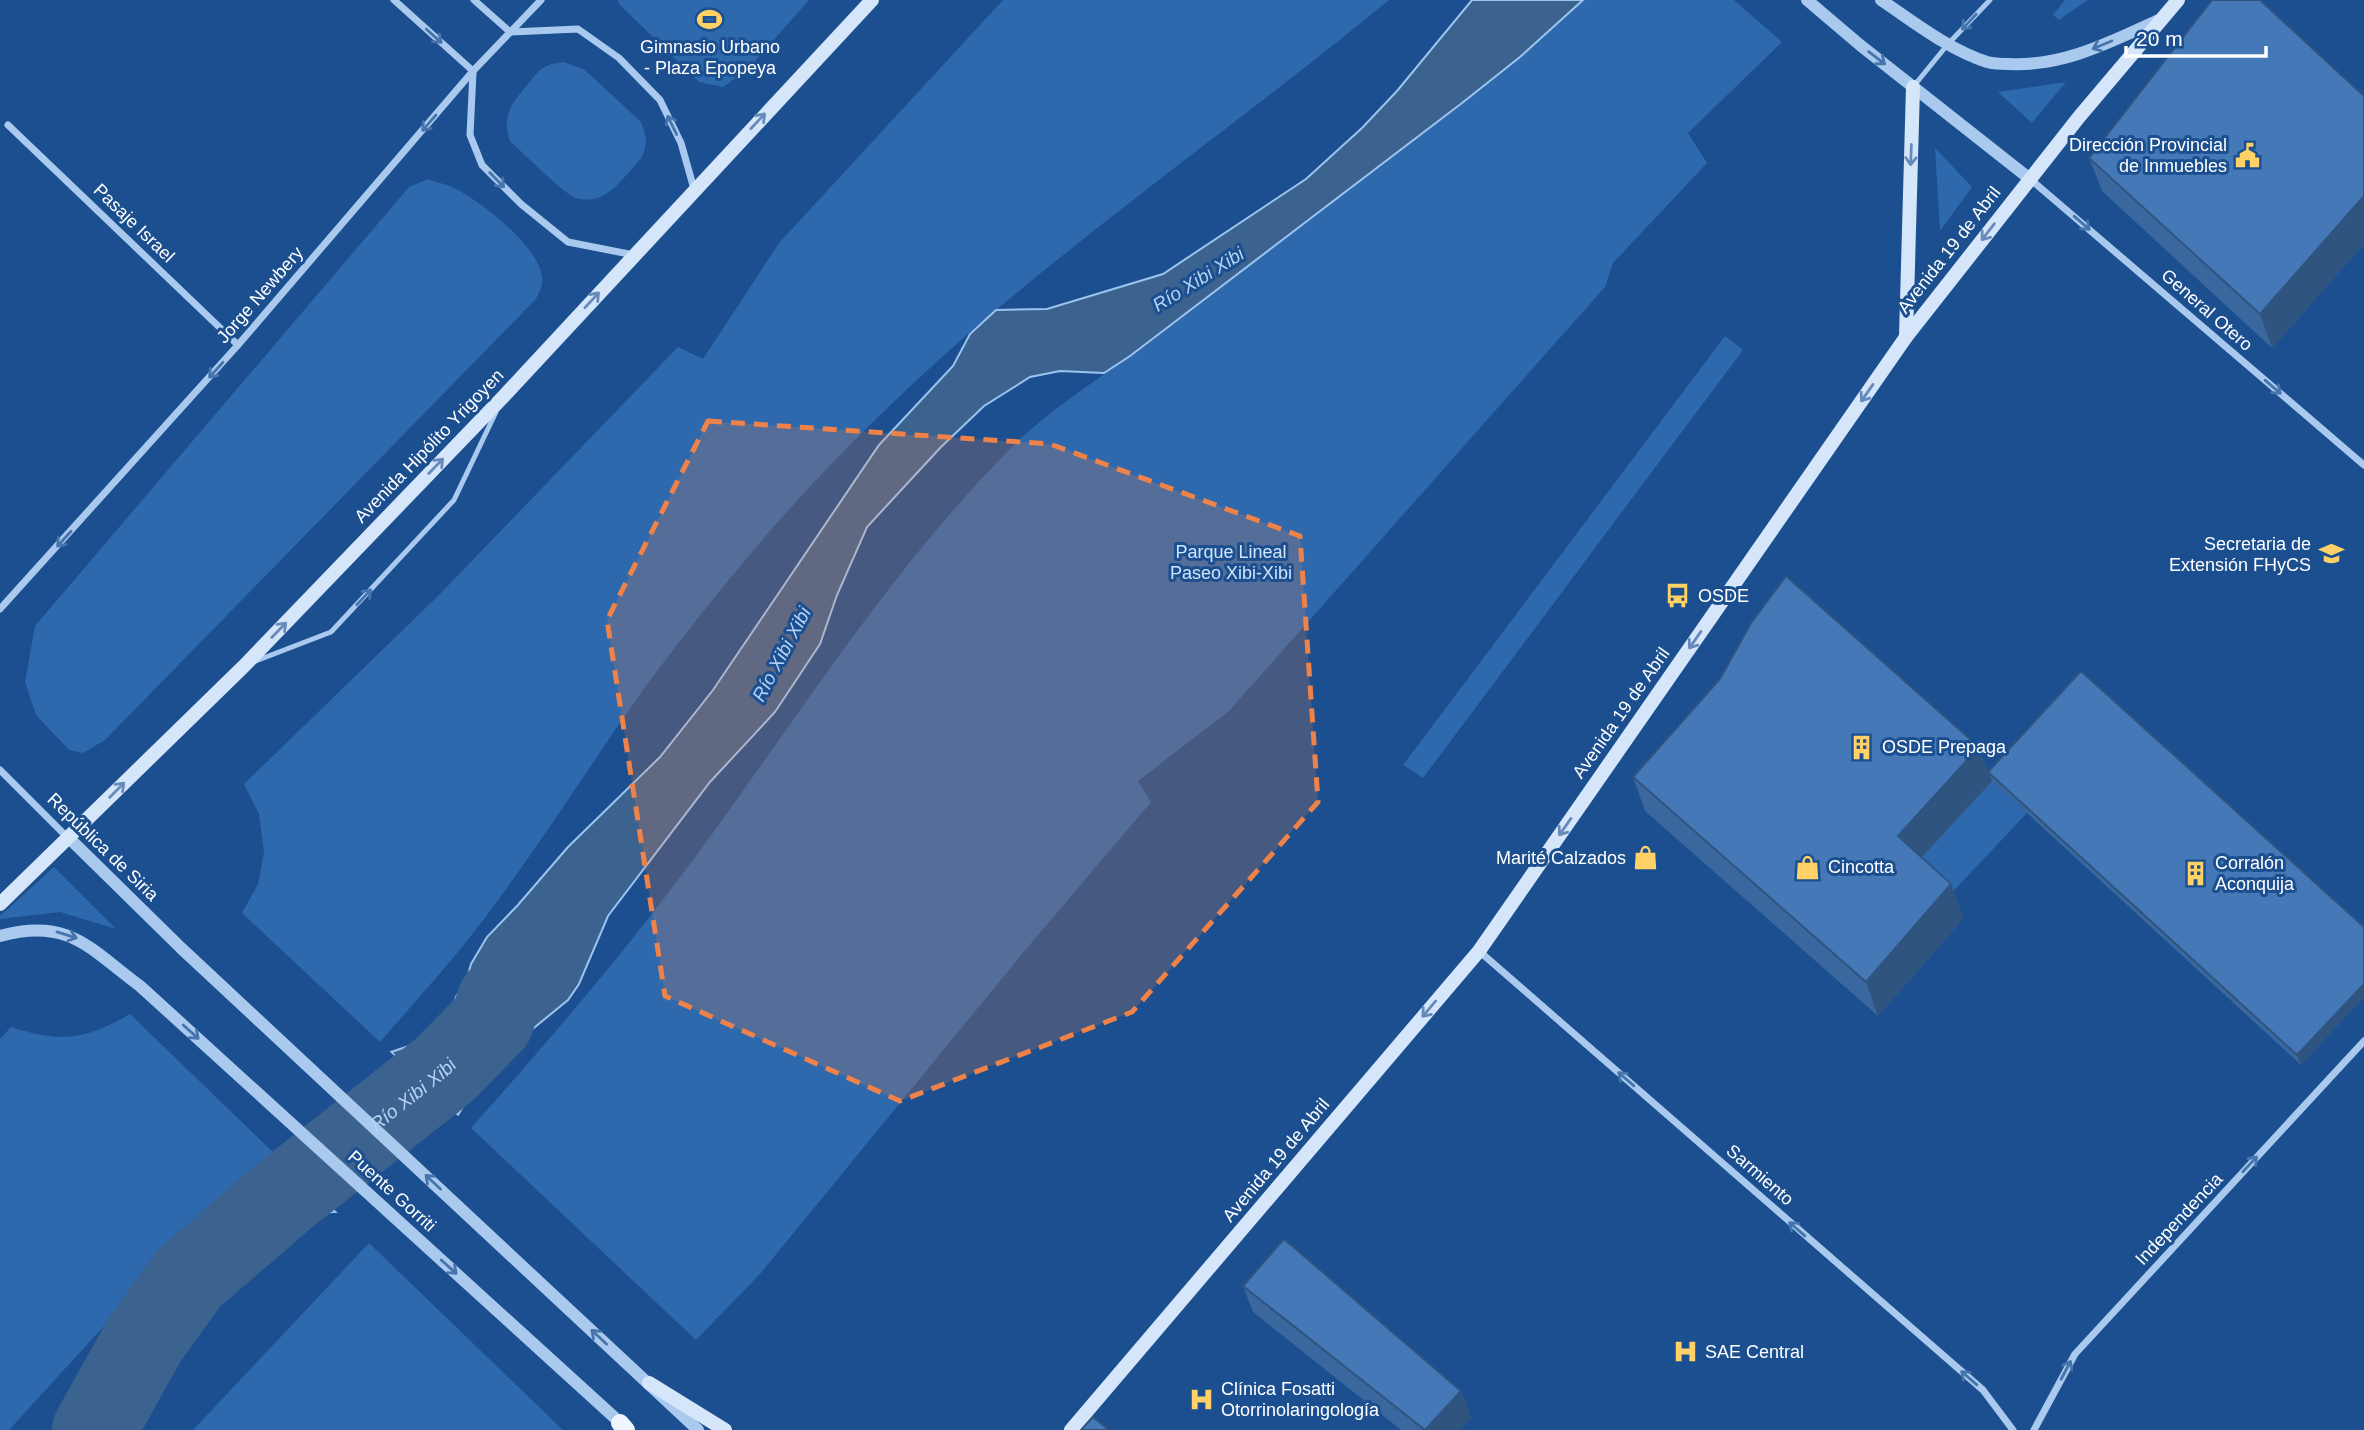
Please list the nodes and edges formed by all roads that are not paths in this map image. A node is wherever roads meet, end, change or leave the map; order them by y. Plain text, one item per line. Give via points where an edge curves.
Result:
1 (394, 0) edge
2 (474, 0) edge
3 (541, 0) edge
4 (872, 0) edge
5 (1807, 0) edge
6 (1881, 0) edge
7 (1990, 0) edge
8 (2178, 0) edge
9 (2164, 17) junction
10 (510, 32) junction
11 (1948, 44) junction
12 (473, 71) junction
13 (1913, 87) junction
14 (8, 125) dead end
15 (2030, 179) junction
16 (695, 189) junction
17 (634, 255) junction
18 (1906, 337) junction
19 (238, 345) junction
20 (504, 396) junction
21 (2364, 465) edge
22 (0, 609) edge
23 (244, 666) junction
24 (0, 770) edge
25 (69, 838) junction
26 (0, 904) edge
27 (0, 936) edge
28 (181, 948) joint
29 (1479, 951) junction
30 (2364, 1041) edge
31 (649, 1383) junction
32 (624, 1428) edge
33 (698, 1430) edge
34 (724, 1430) edge
35 (1071, 1430) edge
36 (2013, 1430) edge
37 (2034, 1430) edge

1 -> 12 street
2 - 10 street
3 - 10 street, Jorge Newbery
16 -> 4 main road, Avenida Hipólito Yrigoyen
5 -> 13 street
6 - 11 street
7 -> 11 lane
8 - 9 main road, Avenida 19 de Abril
9 -> 11 street via 2102,46 2031,65 1989,63
9 - 15 main road, Avenida 19 de Abril
10 - 12 street, Jorge Newbery
16 -> 10 street via 660,100 619,58 578,29
11 - 13 lane
12 -> 17 street via 470,135 482,165 520,204 568,242
12 -> 19 street, Jorge Newbery
13 - 15 street
13 -> 18 main road
14 - 19 street, Pasaje Israel
15 -> 18 main road, Avenida 19 de Abril
15 -> 21 street, General Otero
16 - 17 main road, Avenida Hipólito Yrigoyen
20 -> 17 main road, Avenida Hipólito Yrigoyen
18 -> 29 main road, Avenida 19 de Abril
19 -> 22 street, Jorge Newbery
23 -> 20 main road, Avenida Hipólito Yrigoyen
23 -> 20 lane via 331,632 454,500
25 -> 23 main road, Avenida Hipólito Yrigoyen
24 - 25 street, República de Siria
25 - 26 main road, Avenida Hipólito Yrigoyen
25 - 28 street, República de Siria
27 -> 32 street, Puente Gorriti via 47,929 79,939 140,986
31 -> 28 street, Puente Gorriti
29 -> 35 main road, Avenida 19 de Abril
36 -> 29 street, Sarmiento via 1983,1391
37 -> 30 street, Independencia via 2075,1354
31 - 33 street, Puente Gorriti
31 - 34 main road

